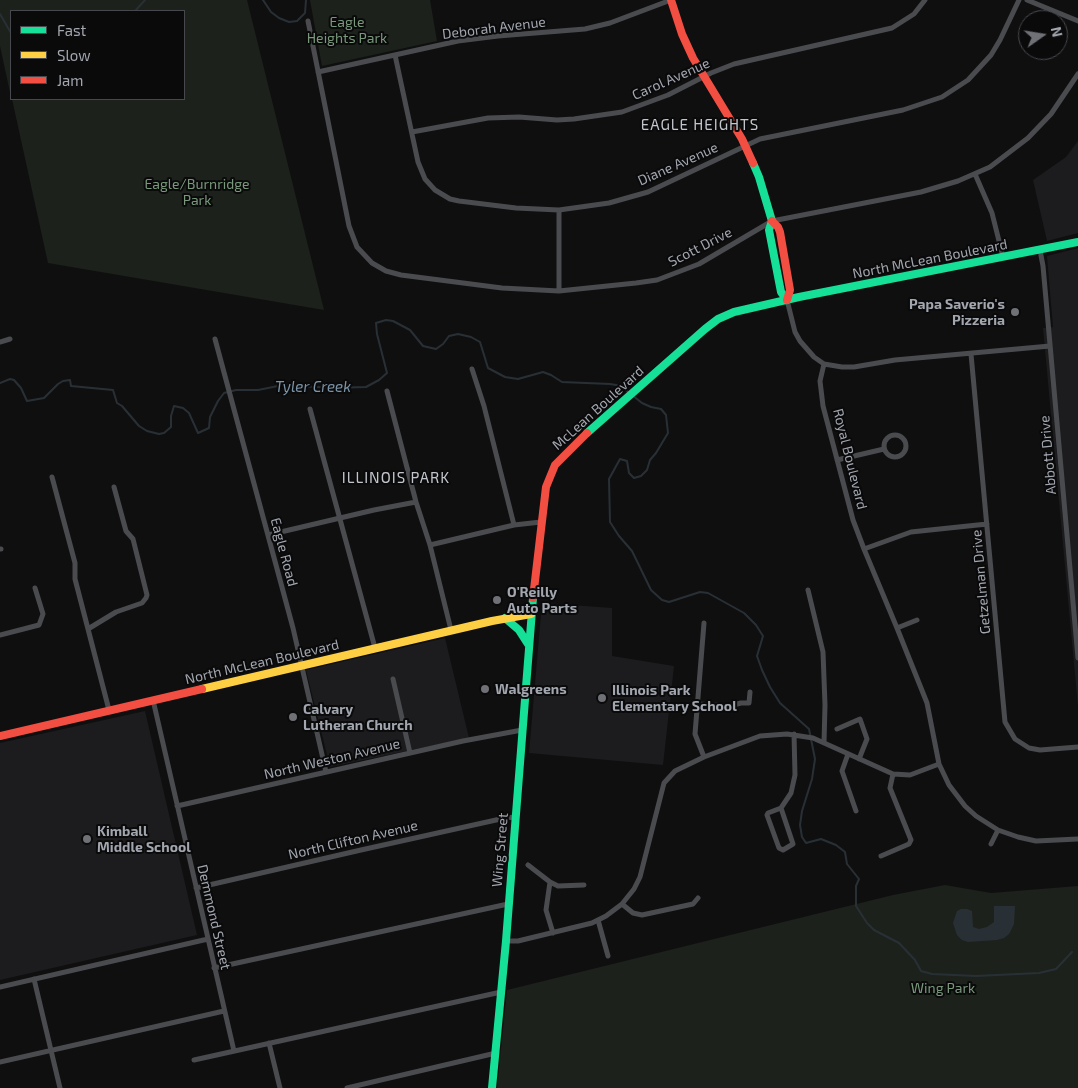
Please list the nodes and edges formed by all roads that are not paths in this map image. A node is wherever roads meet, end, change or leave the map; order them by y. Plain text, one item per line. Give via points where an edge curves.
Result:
1 (671, 0) edge
2 (925, 0) edge
3 (1018, 0) edge
4 (1027, 0) edge
5 (1078, 21) edge
6 (308, 22) dead end
7 (395, 55) junction
8 (318, 72) junction
9 (1078, 74) edge
10 (704, 76) junction
11 (412, 132) junction
12 (745, 146) junction
13 (975, 174) junction
14 (559, 210) junction
15 (772, 221) junction
16 (1078, 242) edge
17 (1040, 250) junction
18 (1002, 257) junction
19 (559, 291) junction
20 (787, 300) junction
21 (10, 339) dead end
22 (215, 339) dead end
23 (0, 342) edge
24 (1050, 346) junction
25 (972, 354) junction
26 (824, 364) junction
27 (472, 369) dead end
28 (387, 391) dead end
29 (310, 409) dead end
30 (884, 449) junction
31 (837, 460) junction
32 (52, 477) dead end
33 (114, 488) dead end
34 (416, 502) junction
35 (340, 518) junction
36 (541, 522) junction
37 (987, 524) junction
38 (514, 525) junction
39 (268, 536) junction
40 (430, 545) junction
41 (864, 549) junction
42 (35, 588) dead end
43 (808, 590) dead end
44 (531, 614) junction
45 (505, 618) junction
46 (917, 620) dead end
47 (704, 623) dead end
48 (897, 628) junction
49 (88, 629) junction
50 (451, 630) junction
51 (0, 635) edge
52 (528, 645) junction
53 (375, 648) junction
54 (1078, 658) edge
55 (301, 665) junction
56 (393, 679) dead end
57 (750, 692) dead end
58 (153, 700) junction
59 (698, 704) junction
60 (109, 710) junction
61 (837, 729) dead end
62 (522, 730) junction
63 (794, 734) junction
64 (0, 736) edge
65 (822, 742) junction
66 (1078, 747) edge
67 (410, 753) junction
68 (848, 754) junction
69 (704, 757) junction
70 (859, 758) junction
71 (939, 764) junction
72 (326, 772) junction
73 (893, 774) junction
74 (177, 806) junction
75 (781, 808) junction
76 (856, 811) dead end
77 (515, 817) junction
78 (998, 830) junction
79 (1078, 838) edge
80 (991, 844) dead end
81 (880, 856) dead end
82 (528, 864) dead end
83 (550, 882) junction
84 (584, 885) dead end
85 (196, 888) junction
86 (698, 898) dead end
87 (508, 904) junction
88 (622, 904) junction
89 (598, 920) junction
90 (553, 933) junction
91 (208, 939) junction
92 (506, 941) junction
93 (608, 956) dead end
94 (214, 968) junction
95 (34, 979) junction
96 (0, 987) edge
97 (501, 992) junction
98 (224, 1011) junction
99 (269, 1043) junction
100 (51, 1050) junction
101 (234, 1051) junction
102 (496, 1053) junction
103 (194, 1060) dead end
104 (0, 1062) edge
105 (60, 1088) edge
106 (280, 1088) edge
107 (347, 1088) edge
108 (492, 1088) edge

1 - 7 street, Deborah Avenue via 585,29 478,38
1 - 10 main road via 687,46
2 - 10 street, Carol Avenue via 914,14 892,28 744,61
3 - 12 street, Diane Avenue via 991,55 968,80 942,98 903,110 783,134
4 - 5 street
6 - 8 street
7 - 8 street, Deborah Avenue
7 - 11 street, Diane Avenue
8 - 19 street, Scott Drive via 349,226 358,247 371,262 401,275 502,288
9 - 13 street, Scott Drive via 1040,128 1004,158
10 - 11 street, Carol Avenue via 668,95 622,112 557,120 488,118
10 - 12 main road
11 - 14 street, Diane Avenue via 421,173 442,195 459,201
12 - 14 street, Diane Avenue via 648,192 609,203
12 - 15 main road via 759,177
13 - 15 street, Scott Drive via 922,192
13 - 18 street via 992,213
14 - 19 street
15 - 19 street, Scott Drive via 699,264 662,278
15 - 20 main road via 769,230 779,283
16 - 17 main road, North McLean Boulevard
17 - 18 main road, North McLean Boulevard
17 - 24 street, Abbott Drive
18 - 20 main road, North McLean Boulevard
20 - 26 street via 800,341
20 - 36 main road, McLean Boulevard via 750,307 718,319 580,439 555,465 546,486
21 - 23 street
22 - 39 street, Eagle Road
24 - 25 street
24 - 54 street, Abbott Drive
25 - 26 street via 854,367
25 - 37 street, Getzelman Drive
26 - 31 street, Royal Boulevard via 821,391
27 - 38 street
28 - 34 street
29 - 35 street
30 - 30 street via 896,456 904,452 906,445 902,437 895,435 885,441
30 - 31 street
31 - 41 street, Royal Boulevard
32 - 49 street via 76,566 75,579
33 - 49 street via 126,531 133,539 146,598
34 - 35 street
34 - 40 street
35 - 39 street
35 - 53 street
36 - 38 street
36 - 44 main road, McLean Boulevard
37 - 41 street via 911,532
37 - 66 street, Getzelman Drive via 1004,715 1008,728 1015,739 1030,748
38 - 40 street
39 - 55 street, Eagle Road
40 - 50 street
41 - 48 street, Royal Boulevard
42 - 51 street via 43,614 39,625
43 - 65 street via 823,652 825,736
44 - 45 main road, North McLean Boulevard
44 - 52 main road, Wing Street
45 - 50 main road, North McLean Boulevard
45 - 52 main road via 519,630
46 - 48 street
47 - 59 street
48 - 71 street, Royal Boulevard via 927,703
49 - 60 street
50 - 53 main road, North McLean Boulevard
52 - 62 main road, Wing Street
53 - 55 main road, North McLean Boulevard
55 - 58 main road, North McLean Boulevard
55 - 72 street, Eagle Road
56 - 67 street
57 - 59 street via 749,703 729,706
58 - 60 main road, North McLean Boulevard
58 - 74 street, Demmond Street
59 - 69 street via 695,734
60 - 64 main road, North McLean Boulevard
61 - 70 street via 860,720 867,739
62 - 67 street, North Weston Avenue
62 - 77 main road, Wing Street
63 - 65 street
63 - 69 street via 760,736
63 - 75 street via 795,774
65 - 68 street
67 - 72 street, North Weston Avenue
68 - 70 street
68 - 76 street via 842,771
69 - 88 street via 675,771 664,783 640,877
70 - 73 street
71 - 73 street via 910,775
71 - 78 street, Royal Boulevard via 949,785 965,806
72 - 74 street, North Weston Avenue
73 - 81 street via 890,788 911,840
74 - 85 street, Demmond Street
75 - 75 street via 767,815 779,848 783,850 793,844
77 - 85 street, North Clifton Avenue
77 - 87 main road, Wing Street
78 - 79 street, Royal Boulevard via 1036,840
78 - 80 street
82 - 83 street
83 - 84 street via 558,886
83 - 90 street via 546,910
85 - 91 street, Demmond Street
86 - 88 street via 693,904 642,915 633,913
87 - 92 main road, Wing Street
87 - 94 street
88 - 89 street
89 - 90 street
89 - 93 street
90 - 92 street
91 - 94 street, Demmond Street
91 - 95 street
92 - 97 main road, Wing Street
94 - 98 street, Demmond Street
95 - 96 street
95 - 100 street
97 - 99 street
97 - 102 main road, Wing Street
98 - 100 street
98 - 101 street, Demmond Street
99 - 101 street
99 - 106 street
100 - 104 street
100 - 105 street
101 - 103 street
102 - 107 street
102 - 108 main road, Wing Street

